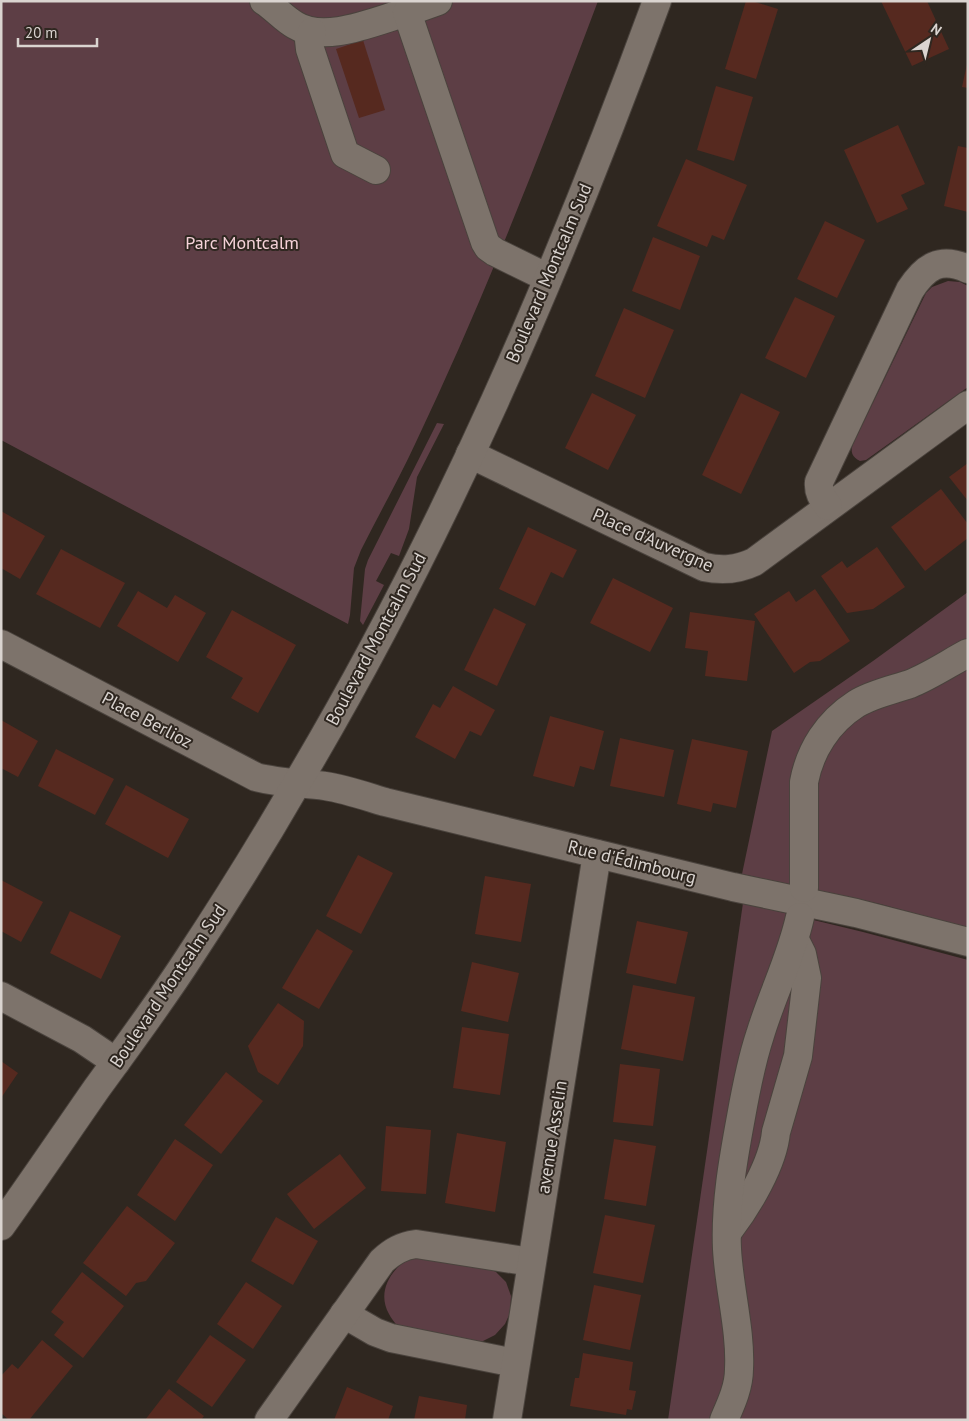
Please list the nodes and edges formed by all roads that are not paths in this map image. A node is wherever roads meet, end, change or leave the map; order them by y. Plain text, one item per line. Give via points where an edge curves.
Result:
1 (264, 1) edge
2 (438, 1) edge
3 (656, 1) edge
4 (407, 12) junction
5 (312, 32) junction
6 (376, 170) dead end
7 (968, 269) edge
8 (548, 278) junction
9 (968, 405) edge
10 (470, 454) junction
11 (828, 506) junction
12 (1, 644) edge
13 (968, 653) edge
14 (297, 783) junction
15 (597, 854) junction
16 (804, 888) dead end
17 (968, 942) edge
18 (1, 996) edge
19 (116, 1062) junction
20 (1, 1226) edge
21 (727, 1233) junction
22 (531, 1262) junction
23 (344, 1314) junction
24 (515, 1363) junction
25 (269, 1420) edge
26 (507, 1420) edge
27 (724, 1420) edge

1 - 5 street via 293,25
2 - 4 street
3 - 8 street, Boulevard Montcalm Sud
4 - 5 street via 335,32
4 - 8 street via 485,242 494,252
5 - 6 street via 310,50 345,154
7 - 11 street via 958,265 935,265 925,270 910,290 821,476 818,489
8 - 10 street, Boulevard Montcalm Sud
9 - 11 street, Place d'Auvergne
10 - 11 street, Place d'Auvergne via 717,570 754,562
10 - 14 street, Boulevard Montcalm Sud via 382,632
12 - 14 street, Place Berlioz via 256,777
13 - 16 street via 911,683 856,703 822,737 812,752 804,782
14 - 15 street, Rue d'Édimbourg via 352,792
14 - 19 street, Boulevard Montcalm Sud via 194,951
15 - 17 street, Rue d'Édimbourg
15 - 22 street, avenue Asselin
18 - 19 street via 82,1039
19 - 20 street, Boulevard Montcalm Sud
21 - 21 street via 732,1169 746,1087 762,1028 797,928 807,978 798,1056 770,1159
21 - 27 street via 729,1283 740,1370 736,1392
22 - 23 street via 429,1245 404,1246 382,1261
22 - 24 street, avenue Asselin
23 - 24 street via 391,1338
23 - 25 street
24 - 26 street, avenue Asselin

